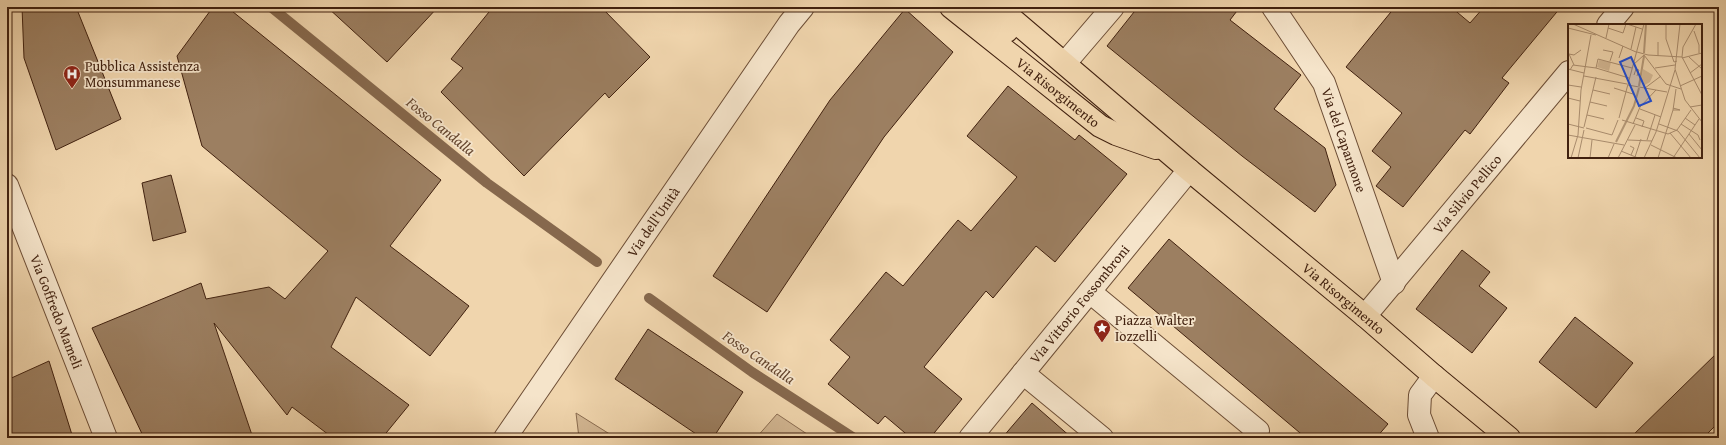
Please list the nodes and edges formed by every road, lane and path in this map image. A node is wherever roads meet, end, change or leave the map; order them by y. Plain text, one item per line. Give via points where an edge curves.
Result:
1 (803, 7) edge
2 (951, 7) edge
3 (977, 7) edge
4 (998, 7) edge
5 (1114, 7) edge
6 (1273, 7) edge
7 (1623, 7) edge
8 (1609, 24) edge
9 (1064, 63) junction
10 (1568, 73) edge
11 (1137, 125) junction
12 (1183, 165) junction
13 (7, 185) edge
14 (1394, 284) junction
15 (1090, 292) junction
16 (1365, 316) junction
17 (1023, 373) junction
18 (1434, 376) junction
19 (106, 438) edge
20 (505, 438) edge
21 (970, 438) edge
22 (1102, 438) edge
23 (1252, 438) edge
24 (1428, 438) edge
25 (1509, 438) edge

1 - 20 street, Via dell'Unità
2 - 12 main road, Via Risorgimento via 1100,126 1153,146
3 - 11 main road via 1075,88
4 - 9 main road, Via Risorgimento
5 - 9 street
6 - 14 street, Via del Capannone via 1324,83
7 - 8 street
9 - 11 main road, Via Risorgimento
10 - 14 street, Via Silvio Pellico
11 - 12 main road, Via Risorgimento
12 - 15 street, Via Vittorio Fossombroni
12 - 16 main road, Via Risorgimento
13 - 19 street, Via Goffredo Mameli
14 - 16 street, Via Silvio Pellico
15 - 17 street, Via Vittorio Fossombroni
15 - 23 street via 1258,431
16 - 18 main road, Via Risorgimento
17 - 21 street, Via Vittorio Fossombroni
17 - 22 street
18 - 24 street via 1420,395 1419,415
18 - 25 main road, Via Risorgimento

